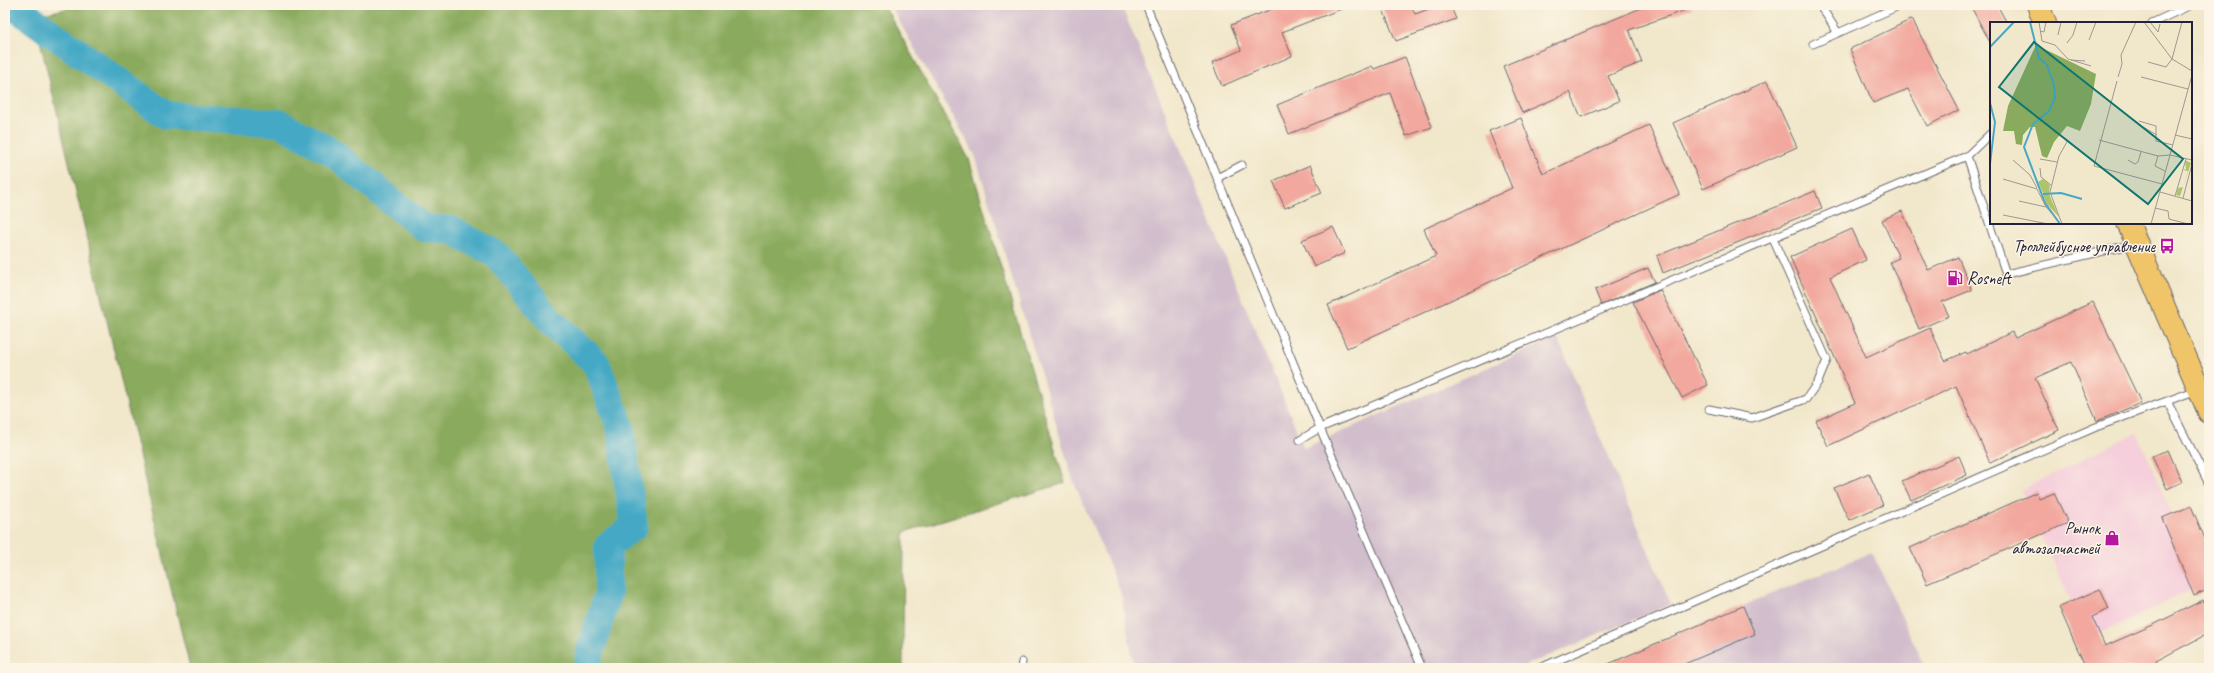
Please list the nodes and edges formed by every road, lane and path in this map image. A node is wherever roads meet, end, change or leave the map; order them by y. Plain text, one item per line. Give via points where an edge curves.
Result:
1 (1146, 5) edge
2 (1820, 5) edge
3 (1901, 5) edge
4 (2038, 5) edge
5 (2191, 5) edge
6 (2046, 22) edge
7 (2154, 22) edge
8 (1838, 33) junction
9 (1813, 44) dead end
10 (1990, 134) edge
11 (1967, 156) junction
12 (1242, 165) dead end
13 (1217, 178) junction
14 (2128, 224) edge
15 (1773, 239) junction
16 (2137, 243) junction
17 (2200, 389) junction
18 (2167, 401) junction
19 (1709, 410) dead end
20 (2209, 412) edge
21 (1320, 428) junction
22 (1300, 440) dead end
23 (2209, 484) edge
24 (1422, 668) edge
25 (1540, 668) edge

1 - 13 lane
2 - 8 lane
3 - 8 lane
4 - 6 main road
5 - 7 lane
8 - 9 lane
10 - 11 lane
11 - 15 lane
11 - 16 lane via 2006,274
12 - 13 lane
13 - 21 lane
14 - 16 main road
15 - 19 lane via 1827,360 1818,382 1806,399 1752,418
15 - 21 lane
16 - 17 main road
17 - 18 lane
17 - 20 main road
18 - 23 lane
18 - 25 lane via 2096,427
21 - 22 lane
21 - 24 lane

